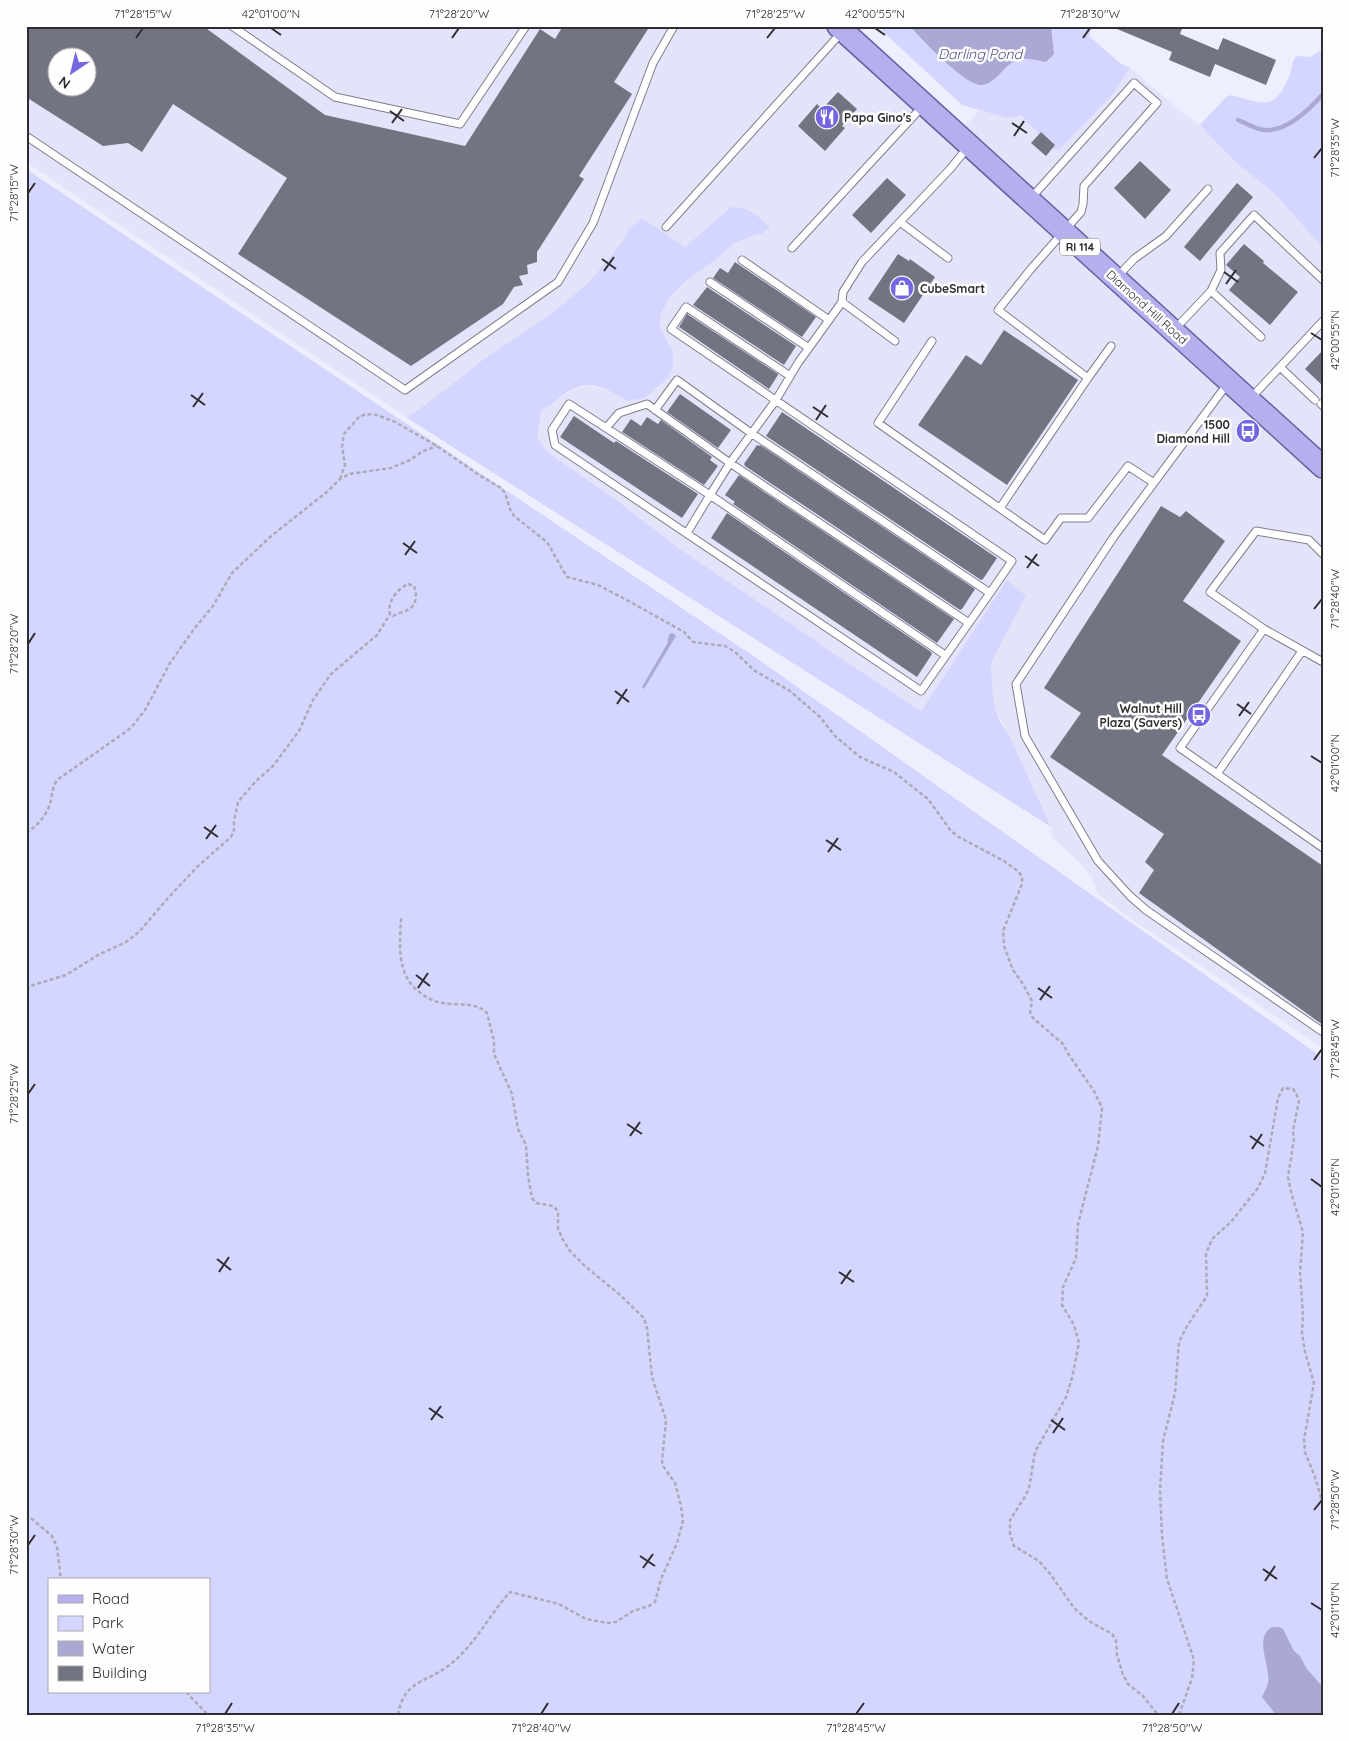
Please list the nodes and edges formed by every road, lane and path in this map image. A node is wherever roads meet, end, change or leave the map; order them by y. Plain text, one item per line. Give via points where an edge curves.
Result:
1 (232, 26) edge
2 (526, 26) edge
3 (674, 26) edge
4 (840, 28) edge
5 (924, 105) junction
6 (26, 136) edge
7 (969, 146) junction
8 (1208, 189) dead end
9 (1029, 200) junction
10 (900, 222) junction
11 (666, 228) dead end
12 (1064, 232) junction
13 (792, 248) dead end
14 (948, 258) dead end
15 (742, 260) dead end
16 (1115, 278) junction
17 (1323, 280) edge
18 (710, 282) dead end
19 (1211, 291) junction
20 (842, 302) junction
21 (829, 320) junction
22 (1323, 321) edge
23 (1173, 331) junction
24 (1261, 337) dead end
25 (895, 341) dead end
26 (932, 341) dead end
27 (1111, 346) dead end
28 (809, 348) junction
29 (1280, 367) junction
30 (790, 376) junction
31 (1088, 378) junction
32 (1229, 382) junction
33 (1249, 399) junction
34 (776, 400) junction
35 (1320, 403) edge
36 (655, 410) junction
37 (606, 428) junction
38 (751, 433) junction
39 (437, 446) junction
40 (1318, 460) edge
41 (730, 463) junction
42 (340, 478) junction
43 (1154, 483) junction
44 (710, 495) junction
45 (1000, 508) junction
46 (687, 533) junction
47 (1323, 554) edge
48 (990, 593) junction
49 (390, 614) junction
50 (969, 623) junction
51 (1264, 629) junction
52 (1302, 650) junction
53 (945, 655) junction
54 (1323, 662) edge
55 (1217, 774) junction
56 (26, 833) edge
57 (1323, 848) edge
58 (401, 918) dead end
59 (26, 990) edge
60 (1323, 1032) edge
61 (1323, 1505) edge
62 (26, 1514) edge
63 (61, 1578) edge
64 (188, 1694) edge
65 (208, 1715) edge
66 (398, 1715) edge
67 (1158, 1715) edge
68 (1179, 1715) edge

1 - 2 lane via 335,97 460,124
3 - 6 lane via 653,63 593,223 558,282 405,390
4 - 5 main road, Diamond Hill Road / RI 114
4 - 11 lane
5 - 7 main road, Diamond Hill Road / RI 114
5 - 13 lane
7 - 9 main road, Diamond Hill Road / RI 114
7 - 10 lane
8 - 16 lane via 1166,236 1134,259
9 - 12 main road, Diamond Hill Road / RI 114
9 - 12 lane via 1134,82 1157,103 1084,186 1081,212
10 - 14 lane
10 - 20 lane via 862,262 843,292
12 - 16 main road, Diamond Hill Road / RI 114
12 - 31 lane via 998,310
15 - 21 lane
16 - 23 main road, Diamond Hill Road / RI 114
17 - 19 lane via 1254,215 1220,254 1221,270
18 - 28 lane
19 - 23 lane
19 - 24 lane
20 - 21 lane
20 - 25 lane
21 - 28 lane
22 - 29 lane
23 - 32 main road, Diamond Hill Road / RI 114
26 - 45 lane via 878,422
27 - 31 lane
28 - 30 lane
29 - 33 lane
29 - 35 lane
30 - 34 lane
30 - 34 lane via 686,307 671,329
31 - 45 lane
32 - 33 main road, Diamond Hill Road / RI 114
32 - 43 lane
33 - 40 main road, Diamond Hill Road / RI 114
34 - 38 lane
34 - 48 lane via 1012,560
36 - 37 lane via 647,404 618,414
36 - 38 lane via 677,380
36 - 41 lane
37 - 44 lane
37 - 46 lane via 569,404 552,430 555,445
38 - 41 lane
38 - 48 lane
39 - 42 path via 391,468
39 - 42 path via 395,422 366,414 344,434 345,466
39 - 67 path via 501,488 514,516 547,542 567,577 598,585 684,632 693,642 726,646 755,670 790,690 860,757 894,772 928,799 951,831 1004,861 1022,877 1003,931 1004,946 1013,970 1032,1001 1032,1018 1063,1044 1102,1108 1098,1146 1078,1224 1076,1258 1063,1287 1062,1305 1074,1325 1079,1343 1072,1378 1066,1397 1036,1452 1029,1488 1010,1520 1010,1534 1014,1546 1039,1561 1074,1608 1112,1634 1128,1684
41 - 44 lane
41 - 50 lane
42 - 56 path via 232,573 213,606 170,663 146,710 131,728 57,780 46,815
43 - 45 lane via 1128,466 1088,518 1061,518 1045,540
43 - 60 lane via 1113,538 1016,684 1025,736 1098,861 1130,896
44 - 46 lane
44 - 53 lane
46 - 53 lane via 921,691
47 - 51 lane via 1309,540 1256,530 1210,592
48 - 50 lane
49 - 49 path via 389,607 396,592 402,586 414,586 416,595 409,610 393,616
49 - 59 path via 377,635 331,674 299,731 273,766 238,802 231,837 197,867 139,932 126,942 98,954 66,975
50 - 53 lane
51 - 52 lane
51 - 55 lane via 1180,748
52 - 54 lane
52 - 55 lane
55 - 57 lane
58 - 66 path via 401,964 415,989 433,1001 476,1005 487,1013 494,1054 512,1094 518,1129 526,1145 532,1198 556,1208 558,1228 570,1251 644,1318 652,1377 666,1420 662,1461 675,1483 682,1521 655,1602 608,1624 586,1619 559,1604 510,1592 472,1642 448,1666 405,1693
61 - 68 path via 1305,1452 1304,1440 1314,1383 1302,1334 1300,1272 1303,1232 1288,1177 1299,1101 1293,1089 1283,1088 1278,1098 1265,1173 1258,1188 1231,1222 1212,1239 1206,1254 1208,1296 1179,1342 1175,1393 1163,1441 1160,1490 1167,1579 1194,1660 1192,1678
62 - 63 path via 52,1536 57,1547
64 - 65 path

